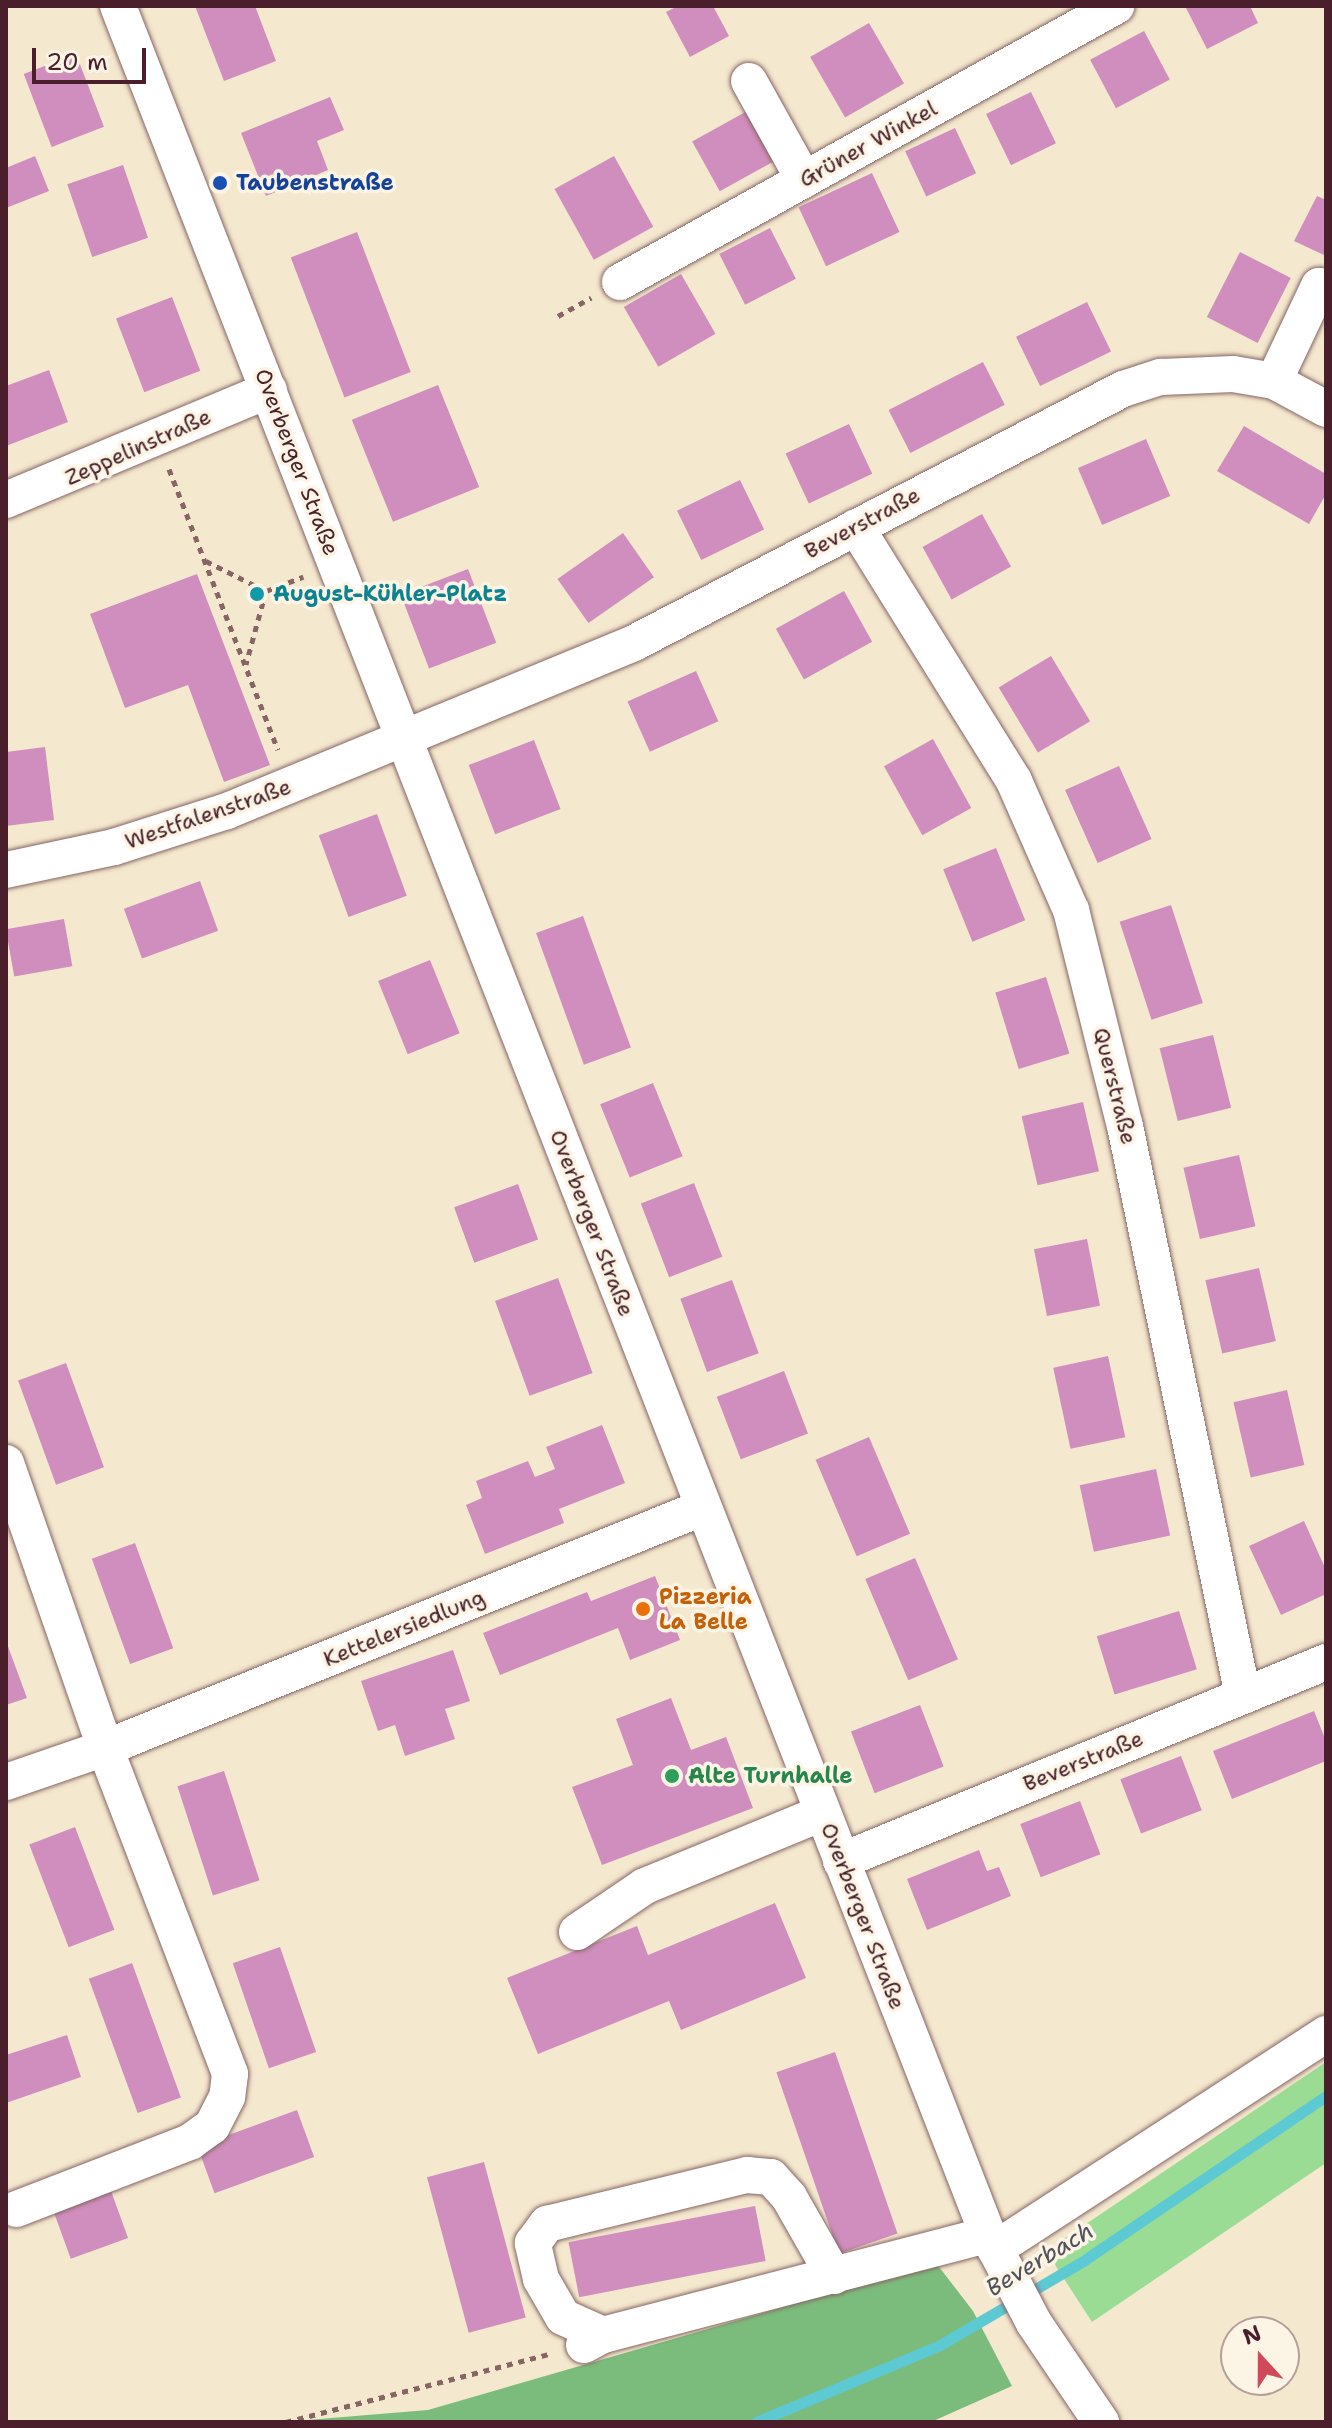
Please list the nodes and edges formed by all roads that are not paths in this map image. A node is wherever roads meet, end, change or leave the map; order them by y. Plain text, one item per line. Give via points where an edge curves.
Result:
1 (118, 6) edge
2 (1116, 6) edge
3 (749, 81) dead end
4 (804, 180) junction
5 (620, 282) dead end
6 (1326, 289) edge
7 (1274, 381) junction
8 (269, 390) junction
9 (1326, 409) edge
10 (6, 500) edge
11 (856, 527) junction
12 (405, 741) junction
13 (6, 870) edge
14 (6, 1463) edge
15 (702, 1508) junction
16 (1326, 1662) edge
17 (1243, 1696) junction
18 (105, 1748) junction
19 (6, 1782) edge
20 (822, 1813) junction
21 (841, 1861) junction
22 (577, 1932) dead end
23 (1326, 2034) edge
24 (16, 2209) dead end
25 (995, 2250) junction
26 (834, 2276) junction
27 (1101, 2422) edge

1 - 8 street, Overberger Straße
2 - 4 street, Grüner Winkel
3 - 4 street
4 - 5 street, Grüner Winkel
6 - 7 street via 1319,286
7 - 9 street, Beverstraße
7 - 11 street, Beverstraße via 1197,372 1123,389
8 - 10 street, Zeppelinstraße
8 - 12 street, Overberger Straße
11 - 12 street, Beverstraße via 634,643
11 - 17 street, Querstraße via 1014,781 1071,910 1125,1126
12 - 13 street, Westfalenstraße via 114,847
12 - 15 street, Overberger Straße
14 - 18 street
15 - 18 street, Kettelersiedlung
15 - 20 street, Overberger Straße
16 - 17 street, Beverstraße
17 - 21 street, Beverstraße
18 - 19 street, Kettelersiedlung
18 - 24 street via 230,2074 227,2097 212,2126 190,2142
20 - 21 street, Overberger Straße
20 - 22 street via 645,1886
21 - 25 street, Overberger Straße
23 - 25 street
25 - 26 street
25 - 27 street, Overberger Straße via 1034,2323
26 - 26 street via 593,2340 563,2317 541,2279 533,2243 547,2224 747,2175 771,2177 789,2197

